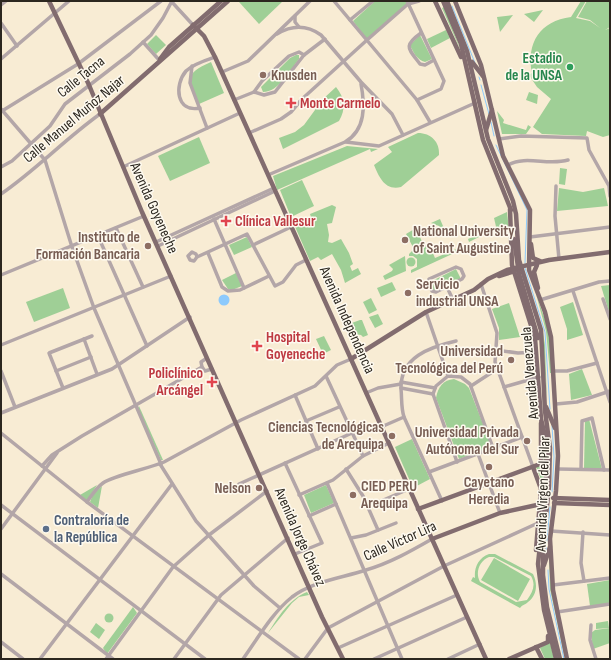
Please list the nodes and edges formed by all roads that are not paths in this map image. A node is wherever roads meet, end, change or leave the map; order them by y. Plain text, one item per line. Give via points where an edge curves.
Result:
1 (6, 1) edge
2 (49, 1) edge
3 (69, 1) edge
4 (161, 1) edge
5 (171, 1) edge
6 (228, 1) edge
7 (310, 1) edge
8 (334, 1) edge
9 (373, 1) edge
10 (418, 1) edge
11 (447, 1) edge
12 (454, 1) edge
13 (439, 2) edge
14 (222, 3) edge
15 (408, 3) edge
16 (1, 5) edge
17 (55, 13) junction
18 (295, 16) junction
19 (350, 20) junction
20 (1, 23) edge
21 (195, 26) junction
22 (298, 27) junction
23 (421, 33) junction
24 (277, 34) junction
25 (325, 39) junction
26 (367, 40) junction
27 (143, 42) junction
28 (17, 46) junction
29 (468, 53) junction
30 (304, 55) junction
31 (215, 56) junction
32 (1, 59) edge
33 (159, 59) junction
34 (343, 60) junction
35 (434, 60) junction
36 (78, 64) junction
37 (192, 66) junction
38 (466, 67) junction
39 (222, 72) junction
40 (484, 78) junction
41 (361, 82) junction
42 (88, 86) junction
43 (254, 92) junction
44 (234, 100) junction
45 (417, 100) junction
46 (475, 103) junction
47 (200, 108) junction
48 (492, 110) junction
49 (2, 111) edge
50 (240, 113) junction
51 (100, 114) junction
52 (430, 122) junction
53 (207, 128) junction
54 (485, 131) junction
55 (249, 133) junction
56 (403, 135) junction
57 (499, 139) junction
58 (345, 142) junction
59 (32, 144) junction
60 (45, 160) junction
61 (568, 160) dead end
62 (508, 165) junction
63 (1, 167) edge
64 (123, 167) junction
65 (268, 174) junction
66 (556, 186) dead end
67 (274, 190) junction
68 (1, 194) edge
69 (610, 196) edge
70 (510, 209) junction
71 (144, 216) junction
72 (214, 218) junction
73 (291, 227) junction
74 (610, 227) edge
75 (116, 228) junction
76 (556, 234) junction
77 (98, 236) junction
78 (530, 237) junction
79 (157, 244) junction
80 (226, 244) junction
81 (253, 246) junction
82 (72, 248) junction
83 (610, 252) edge
84 (208, 253) junction
85 (197, 257) dead end
86 (559, 259) junction
87 (306, 260) junction
88 (549, 260) junction
89 (530, 265) junction
90 (537, 265) junction
91 (515, 270) junction
92 (1, 275) edge
93 (171, 276) junction
94 (269, 276) junction
95 (610, 280) edge
96 (481, 284) junction
97 (142, 287) junction
98 (446, 287) junction
99 (244, 288) junction
100 (573, 291) junction
101 (124, 295) junction
102 (539, 298) junction
103 (604, 299) dead end
104 (452, 300) junction
105 (94, 308) junction
106 (426, 312) junction
107 (610, 316) edge
108 (190, 317) junction
109 (92, 336) dead end
110 (84, 339) junction
111 (456, 341) dead end
112 (1, 345) edge
113 (438, 345) junction
114 (147, 346) junction
115 (496, 350) junction
116 (536, 352) junction
117 (91, 357) junction
118 (207, 358) junction
119 (351, 359) junction
120 (538, 363) junction
121 (597, 363) junction
122 (117, 365) junction
123 (202, 367) junction
124 (212, 369) junction
125 (497, 369) junction
126 (56, 370) junction
127 (1, 371) edge
128 (554, 371) junction
129 (98, 374) junction
130 (326, 376) junction
131 (448, 376) junction
132 (541, 377) junction
133 (401, 385) junction
134 (471, 386) junction
135 (504, 387) junction
136 (63, 388) junction
137 (434, 388) junction
138 (609, 391) edge
139 (366, 393) junction
140 (433, 394) junction
141 (295, 395) junction
142 (610, 402) edge
143 (556, 404) junction
144 (134, 405) junction
145 (545, 406) junction
146 (15, 407) junction
147 (340, 407) junction
148 (1, 413) edge
149 (404, 417) junction
150 (541, 419) junction
151 (306, 421) junction
152 (237, 423) junction
153 (381, 427) junction
154 (352, 433) junction
155 (2, 435) edge
156 (522, 437) junction
157 (389, 443) junction
158 (557, 445) junction
159 (318, 448) junction
160 (493, 448) junction
161 (478, 454) junction
162 (363, 456) junction
163 (457, 462) junction
164 (160, 463) junction
165 (285, 463) junction
166 (533, 467) junction
167 (44, 468) junction
168 (346, 469) junction
169 (558, 469) junction
170 (581, 469) junction
171 (604, 470) junction
172 (610, 470) edge
173 (429, 472) junction
174 (260, 475) junction
175 (327, 483) junction
176 (172, 484) junction
177 (239, 484) dead end
178 (489, 484) junction
179 (409, 489) junction
180 (541, 489) junction
181 (267, 491) junction
182 (299, 495) junction
183 (554, 500) junction
184 (610, 500) edge
185 (442, 501) junction
186 (87, 502) junction
187 (542, 503) junction
188 (336, 504) junction
189 (1, 505) edge
190 (610, 505) edge
191 (367, 507) junction
192 (418, 509) junction
193 (500, 513) junction
194 (12, 514) junction
195 (309, 516) junction
196 (396, 523) dead end
197 (538, 523) junction
198 (1, 529) edge
199 (378, 530) junction
200 (551, 531) junction
201 (583, 532) junction
202 (209, 535) junction
203 (134, 536) junction
204 (610, 536) edge
205 (288, 538) junction
206 (351, 538) junction
207 (432, 539) junction
208 (551, 546) junction
209 (295, 554) junction
210 (538, 564) junction
211 (444, 566) junction
212 (173, 567) junction
213 (543, 568) junction
214 (366, 571) junction
215 (1, 574) edge
216 (245, 574) junction
217 (610, 578) edge
218 (100, 579) junction
219 (584, 581) junction
220 (540, 585) junction
221 (553, 585) junction
222 (310, 587) junction
223 (457, 596) junction
224 (217, 600) junction
225 (379, 602) junction
226 (610, 604) edge
227 (280, 608) junction
228 (141, 612) junction
229 (557, 612) junction
230 (467, 617) junction
231 (67, 624) junction
232 (591, 625) dead end
233 (389, 627) junction
234 (328, 628) junction
235 (262, 632) junction
236 (1, 642) edge
237 (185, 644) junction
238 (480, 644) junction
239 (536, 647) junction
240 (338, 648) junction
241 (398, 649) junction
242 (107, 657) edge
243 (23, 659) edge
244 (40, 659) edge
245 (112, 659) edge
246 (174, 659) edge
247 (205, 659) edge
248 (243, 659) edge
249 (299, 659) edge
250 (305, 659) edge
251 (343, 659) edge
252 (374, 659) edge
253 (402, 659) edge
254 (448, 659) edge
255 (486, 659) edge
256 (510, 659) edge
257 (542, 659) edge
258 (556, 659) edge
259 (560, 659) edge
260 (566, 659) edge
261 (596, 659) edge

1 - 16 street
2 - 17 main road, Avenida Goyeneche
3 - 17 street
4 - 36 street
5 - 21 street, Avenida Independencia
5 - 27 street, Calle Tacna via 163,18
6 - 14 main road
7 - 18 street
8 - 19 street
9 - 19 street
10 - 15 street
11 - 29 main road, Avenida Venezuela
12 - 40 main road, Avenida Virgen del Pilar via 478,56
13 - 38 main road via 443,18
13 - 38 main road, Avenida Venezuela via 461,44
14 - 21 main road
15 - 23 street
15 - 26 street
17 - 28 street
17 - 36 main road, Avenida Goyeneche
18 - 22 street
18 - 24 street
19 - 26 street
20 - 28 street
21 - 31 main road, Avenida Independencia
21 - 33 main road, Calle Manuel Muñoz Najar
21 - 33 main road via 169,47
22 - 24 street
22 - 25 street via 313,30
23 - 35 street
23 - 35 street via 408,44 409,50 420,64 425,65
24 - 39 street via 248,61
25 - 30 street
25 - 34 street
26 - 34 street
26 - 45 street
27 - 33 street
27 - 42 street, Calle Tacna
28 - 32 street
29 - 40 main road
29 - 54 main road, Avenida Venezuela
30 - 43 street via 299,52 289,56
30 - 43 street via 275,92
31 - 37 street
31 - 39 main road, Avenida Independencia
33 - 51 main road, Calle Manuel Muñoz Najar
34 - 41 street
34 - 55 street via 291,112
35 - 45 street via 443,76 444,85 441,89
36 - 42 main road, Avenida Goyeneche
36 - 49 street
37 - 47 street via 190,84
37 - 47 street via 182,77 178,90 187,108
38 - 46 main road, Avenida Venezuela
39 - 44 main road, Avenida Independencia
40 - 48 main road, Avenida Virgen del Pilar
41 - 56 street via 392,114
41 - 58 street via 364,100 361,122 356,133
42 - 51 main road, Avenida Goyeneche
42 - 59 street, Calle Tacna via 65,104 50,126
43 - 44 street
44 - 50 main road, Avenida Independencia
45 - 52 street
46 - 52 street
46 - 70 main road, Avenida Venezuela via 483,140
47 - 53 street
48 - 54 main road
48 - 57 main road, Avenida Virgen del Pilar
49 - 59 street
50 - 53 street
50 - 55 main road, Avenida Independencia
51 - 60 street, Calle Manuel Muñoz Najar
51 - 64 main road, Avenida Goyeneche
52 - 56 street
53 - 64 street
54 - 132 main road, Avenida Venezuela via 513,202 521,267 540,330
55 - 65 main road, Avenida Independencia
56 - 58 street via 380,146
57 - 62 main road, Avenida Virgen del Pilar
57 - 69 street via 521,136 588,139 589,150 609,186
58 - 65 street
59 - 60 street
59 - 63 street, Calle Tacna
60 - 68 street, Calle Manuel Muñoz Najar
60 - 82 street
61 - 62 street via 521,161
62 - 78 main road, Avenida Virgen del Pilar via 529,206
64 - 71 main road, Avenida Goyeneche
65 - 67 main road, Avenida Independencia
66 - 76 street
67 - 72 street
67 - 73 main road, Avenida Independencia
70 - 91 main road, Avenida Venezuela
70 - 120 main road, Avenida Venezuela via 516,260 537,330
71 - 75 street
71 - 79 main road, Avenida Goyeneche
72 - 79 street
72 - 80 street
73 - 81 street
73 - 87 main road, Avenida Independencia
74 - 76 street
75 - 77 street
75 - 97 street
76 - 78 street
76 - 86 street
77 - 82 street
77 - 101 street
78 - 88 main road via 533,260
78 - 102 main road, Avenida Virgen del Pilar via 529,270
79 - 93 main road, Avenida Goyeneche
80 - 81 street via 246,234
80 - 84 street
80 - 99 street
81 - 94 street
82 - 92 street
82 - 105 street
83 - 86 main road
84 - 85 street
84 - 99 street via 225,290 234,292
86 - 88 main road
86 - 90 main road
87 - 94 street via 296,265 283,282 275,286
87 - 119 main road, Avenida Independencia
88 - 89 main road
89 - 90 main road
89 - 91 main road
90 - 102 main road via 534,272
91 - 96 main road
91 - 116 main road, Avenida Venezuela via 533,327
93 - 97 street
93 - 108 main road, Avenida Goyeneche
94 - 99 street
95 - 100 street
96 - 104 main road
96 - 115 street via 496,328
97 - 101 street
98 - 98 street via 463,278 460,268 456,267 428,281 434,292
98 - 104 street
100 - 102 street
100 - 121 street
101 - 105 street
101 - 114 street
102 - 128 main road, Avenida Virgen del Pilar via 550,330
103 - 107 street
104 - 106 main road
105 - 112 street
105 - 122 street
106 - 113 street
106 - 119 main road
108 - 114 street
108 - 118 main road, Avenida Goyeneche
109 - 110 street
110 - 117 street
110 - 126 street via 49,353
111 - 113 street
113 - 131 street
113 - 133 street via 415,357 406,368
114 - 122 street
115 - 116 street
115 - 125 street
116 - 120 main road, Avenida Venezuela
117 - 126 street
117 - 129 street
118 - 123 street via 201,362
118 - 124 main road, Avenida Goyeneche
119 - 130 street via 337,365
119 - 139 main road, Avenida Independencia
120 - 132 main road, Avenida Venezuela
121 - 128 street via 568,371
121 - 138 street
122 - 129 street
122 - 144 street
123 - 124 street via 205,370
123 - 144 street
124 - 152 main road, Avenida Goyeneche
125 - 134 street
125 - 135 street
126 - 136 street
127 - 146 street
128 - 143 main road, Avenida Virgen del Pilar
129 - 136 street
130 - 141 street via 315,386
130 - 147 street
131 - 134 street via 461,377
131 - 137 street
132 - 135 street
132 - 145 main road, Avenida Venezuela
132 - 150 main road, Avenida Venezuela
133 - 137 street
133 - 139 street via 378,388
133 - 140 street
133 - 149 street
134 - 160 street
135 - 156 street
136 - 146 street
137 - 140 street
138 - 142 street
138 - 143 street via 577,402
139 - 153 main road, Avenida Independencia
140 - 163 street
141 - 151 street
141 - 152 street
143 - 158 main road, Avenida Virgen del Pilar
144 - 164 street
144 - 167 street via 57,453
145 - 158 main road via 554,424
145 - 213 main road, Avenida Venezuela via 550,440 550,466
146 - 148 street
147 - 151 street
147 - 154 street
149 - 153 street
149 - 173 street
150 - 166 main road via 542,461
150 - 210 main road, Avenida Venezuela via 546,440 546,479
151 - 159 street
152 - 164 street
152 - 174 main road, Avenida Jorge Chávez
153 - 157 main road, Avenida Independencia
154 - 159 street
154 - 162 street
155 - 167 street
156 - 160 street
156 - 166 street
157 - 162 street
157 - 179 main road, Avenida Independencia
158 - 169 main road, Avenida Virgen del Pilar
159 - 165 street
160 - 161 street
161 - 163 street
161 - 178 street
162 - 168 street
163 - 173 street
164 - 176 street
164 - 186 street via 106,481 96,489
165 - 174 street
165 - 182 street
166 - 178 main road
166 - 180 main road
167 - 186 street
167 - 194 street
168 - 175 street
168 - 191 street
169 - 170 street
169 - 183 main road, Avenida Virgen del Pilar
170 - 171 street
170 - 171 street via 582,421 592,418
171 - 172 street
173 - 185 street
174 - 177 street
174 - 181 main road, Avenida Jorge Chávez
175 - 182 street
175 - 188 street
176 - 202 street via 196,521
176 - 203 street
178 - 185 main road
178 - 193 street
179 - 191 street
179 - 192 main road, Avenida Independencia
180 - 183 main road
180 - 187 main road, Avenida Venezuela
181 - 202 street
181 - 205 main road, Avenida Jorge Chávez
182 - 195 street
183 - 184 main road
183 - 187 main road, Calle Víctor Lira
183 - 190 main road
183 - 200 main road, Avenida Virgen del Pilar
185 - 192 main road
186 - 203 street
187 - 193 main road, Calle Víctor Lira
187 - 197 main road, Avenida Venezuela
188 - 195 street
188 - 206 street
189 - 194 street
191 - 199 street
192 - 207 main road, Avenida Independencia
193 - 207 main road, Calle Víctor Lira
194 - 198 street
194 - 218 street
195 - 209 street via 322,543
196 - 199 street
197 - 210 main road, Avenida Venezuela
197 - 211 street
199 - 206 street
200 - 201 street
200 - 208 main road, Avenida Virgen del Pilar
201 - 204 street
201 - 219 street via 581,563
202 - 212 street
202 - 216 street
203 - 212 street
203 - 218 street
205 - 209 main road, Avenida Jorge Chávez
205 - 216 street
206 - 214 street
207 - 211 main road, Avenida Independencia
207 - 214 street, Calle Víctor Lira via 402,556
208 - 213 main road
208 - 221 main road, Avenida Virgen del Pilar
209 - 222 main road, Avenida Jorge Chávez
210 - 220 main road, Avenida Venezuela
211 - 223 main road, Avenida Independencia
211 - 225 street
212 - 224 street
212 - 228 street
213 - 259 main road, Avenida Venezuela via 547,607
214 - 222 street, Calle Víctor Lira
214 - 225 street
215 - 231 street
216 - 224 street
216 - 227 street via 260,593
217 - 219 street
218 - 228 street
218 - 231 street
219 - 221 street
220 - 239 main road via 541,608 548,642
220 - 258 main road, Avenida Venezuela
221 - 229 main road, Avenida Virgen del Pilar
222 - 227 street, Calle Víctor Lira via 293,596
222 - 234 main road, Avenida Jorge Chávez
223 - 230 main road, Avenida Independencia
223 - 233 street
224 - 235 street
224 - 237 street
225 - 233 street
225 - 234 street
226 - 229 street
227 - 235 street, Calle Víctor Lira
228 - 237 street
228 - 242 street
229 - 260 main road, Avenida Virgen del Pilar
230 - 238 main road, Avenida Independencia
230 - 241 street
231 - 242 street
231 - 244 street
232 - 261 street via 590,640
233 - 240 street
233 - 241 street
234 - 240 main road, Avenida Jorge Chávez
234 - 250 street
235 - 248 street, Calle Víctor Lira
235 - 249 street
236 - 243 street
237 - 246 street
237 - 247 street
238 - 254 street
238 - 255 main road, Avenida Independencia
239 - 256 main road
239 - 257 main road
240 - 251 main road, Avenida Jorge Chávez
241 - 252 street
241 - 253 street
242 - 245 street

